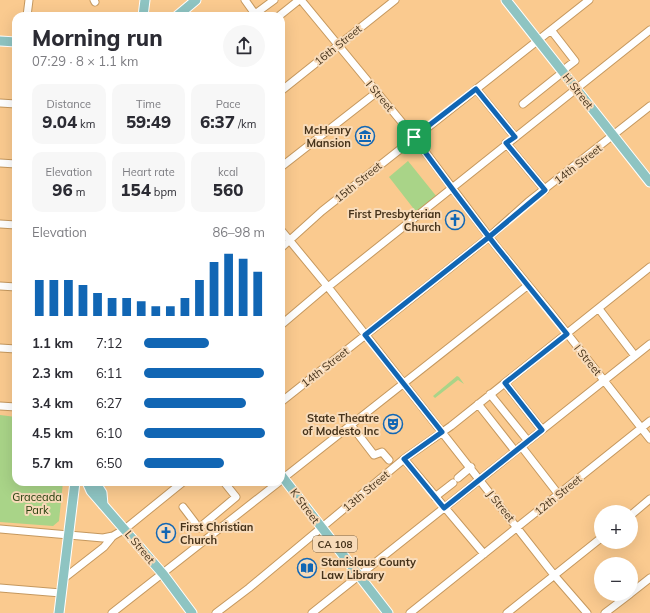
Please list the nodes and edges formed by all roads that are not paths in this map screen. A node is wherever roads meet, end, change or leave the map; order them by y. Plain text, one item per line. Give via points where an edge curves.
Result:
1 (28, 0) edge
2 (145, 0) edge
3 (196, 0) edge
4 (245, 0) edge
5 (274, 0) edge
6 (300, 0) edge
7 (395, 0) edge
8 (506, 0) edge
9 (589, 0) edge
10 (27, 12) edge
11 (144, 12) edge
12 (182, 12) edge
13 (254, 12) edge
14 (258, 12) edge
15 (284, 12) edge
16 (551, 30) junction
17 (650, 30) edge
18 (538, 40) junction
19 (0, 41) edge
20 (12, 42) edge
21 (338, 45) junction
22 (562, 71) junction
23 (285, 88) edge
24 (476, 89) junction
25 (576, 89) junction
26 (377, 92) junction
27 (0, 103) edge
28 (12, 104) edge
29 (523, 104) dead end
30 (650, 106) edge
31 (613, 135) junction
32 (414, 137) junction
33 (515, 137) junction
34 (506, 143) junction
35 (0, 163) edge
36 (12, 164) edge
37 (285, 164) edge
38 (650, 182) edge
39 (452, 189) junction
40 (545, 190) junction
41 (0, 224) edge
42 (12, 225) edge
43 (285, 235) edge
44 (489, 237) junction
45 (290, 241) junction
46 (285, 245) edge
47 (650, 268) edge
48 (0, 286) edge
49 (328, 286) junction
50 (527, 286) junction
51 (12, 287) edge
52 (599, 309) junction
53 (285, 322) edge
54 (567, 334) junction
55 (365, 335) junction
56 (650, 344) edge
57 (0, 348) edge
58 (12, 349) edge
59 (635, 356) junction
60 (605, 382) junction
61 (404, 383) junction
62 (505, 383) junction
63 (490, 394) junction
64 (285, 399) edge
65 (478, 404) junction
66 (0, 406) edge
67 (12, 407) edge
68 (650, 421) edge
69 (351, 425) junction
70 (641, 428) junction
71 (542, 430) junction
72 (442, 432) junction
73 (650, 439) edge
74 (528, 441) junction
75 (518, 448) junction
76 (404, 459) junction
77 (389, 460) dead end
78 (471, 468) junction
79 (285, 476) edge
80 (480, 480) junction
81 (285, 484) edge
82 (74, 486) edge
83 (89, 486) edge
84 (98, 486) edge
85 (178, 486) edge
86 (227, 486) edge
87 (272, 486) edge
88 (559, 495) junction
89 (435, 497) junction
90 (650, 499) edge
91 (104, 505) junction
92 (182, 507) dead end
93 (444, 508) junction
94 (638, 509) edge
95 (518, 527) junction
96 (322, 528) junction
97 (0, 529) edge
98 (125, 529) junction
99 (68, 535) junction
100 (113, 536) junction
101 (594, 544) edge
102 (484, 554) junction
103 (162, 574) junction
104 (554, 575) junction
105 (359, 576) junction
106 (650, 578) edge
107 (63, 579) junction
108 (638, 587) edge
109 (0, 588) edge
110 (61, 593) junction
111 (620, 601) edge
112 (59, 613) edge
113 (112, 613) edge
114 (192, 613) edge
115 (216, 613) edge
116 (312, 613) edge
117 (388, 613) edge
118 (410, 613) edge
119 (507, 613) edge
120 (587, 613) edge
121 (605, 613) edge

1 - 10 street
2 - 11 main road
3 - 12 main road
4 - 13 street
5 - 14 street
6 - 15 street
6 - 21 street, I Street
7 - 21 street, 16th Street
8 - 18 main road, H Street
9 - 16 street, 15th Street
16 - 18 street, 15th Street
16 - 22 street via 575,61
17 - 25 street
18 - 22 main road, H Street
18 - 24 street, 15th Street
19 - 20 main road
21 - 23 street, 16th Street
21 - 26 street, I Street
22 - 25 main road, H Street
22 - 29 street
24 - 32 street, 15th Street
24 - 33 street
25 - 31 main road, H Street
25 - 33 street
26 - 32 street, I Street
26 - 37 street
27 - 28 street
30 - 31 street, 14th Street
31 - 38 main road, H Street
31 - 40 street, 14th Street
32 - 39 street, I Street
32 - 45 street, 15th Street via 322,211
33 - 34 street
34 - 39 street
34 - 40 street
35 - 36 street
39 - 44 street, I Street
39 - 49 street
40 - 44 street, 14th Street
41 - 42 street
43 - 45 street, J Street
44 - 50 street, I Street
44 - 55 street, 14th Street
45 - 46 street, 15th Street
45 - 49 street, J Street
47 - 52 street, 13th Street
48 - 51 street
49 - 53 street
49 - 55 street, J Street
50 - 54 street, I Street
50 - 61 street
52 - 54 street, 13th Street
52 - 59 street
54 - 60 street, I Street
54 - 62 street, 13th Street
55 - 61 street, J Street
55 - 64 street, 14th Street
56 - 59 street
57 - 58 street
59 - 60 street
60 - 70 street, I Street
60 - 71 street
61 - 69 street
61 - 72 street, J Street
62 - 63 street, 13th Street
62 - 71 street
63 - 65 street, 13th Street
63 - 74 street
65 - 72 street, 13th Street
65 - 75 street
66 - 67 street
68 - 70 street, 12th Street
69 - 77 street via 374,455 382,452
69 - 79 street
70 - 73 street, I Street
70 - 88 street, 12th Street
71 - 74 street
72 - 76 street, 13th Street
72 - 78 street, J Street
74 - 75 street
75 - 80 street
75 - 88 street
76 - 89 street
76 - 96 street, 13th Street
78 - 80 street, J Street
78 - 89 street
80 - 93 street
80 - 95 street, J Street
81 - 96 main road, K Street / CA 108
82 - 99 main road
83 - 91 main road, L Street
84 - 91 main road
85 - 98 street
86 - 92 street via 236,498 199,528
87 - 103 street
88 - 95 street, 12th Street
89 - 93 street
90 - 94 street
91 - 98 main road, L Street
93 - 102 street
93 - 105 street
95 - 102 street, 12th Street
95 - 104 street, J Street
96 - 105 main road, K Street / CA 108
96 - 115 street, 13th Street
97 - 99 street
98 - 100 street
98 - 103 main road, L Street
99 - 100 street via 104,538
99 - 107 main road
100 - 107 street via 104,547
101 - 104 street
102 - 118 street, 12th Street
103 - 113 street
103 - 114 main road, L Street
104 - 119 street
104 - 120 street, J Street
105 - 116 street
105 - 117 main road, K Street / CA 108
106 - 108 street
107 - 110 main road
109 - 110 street
110 - 112 main road
111 - 121 street

